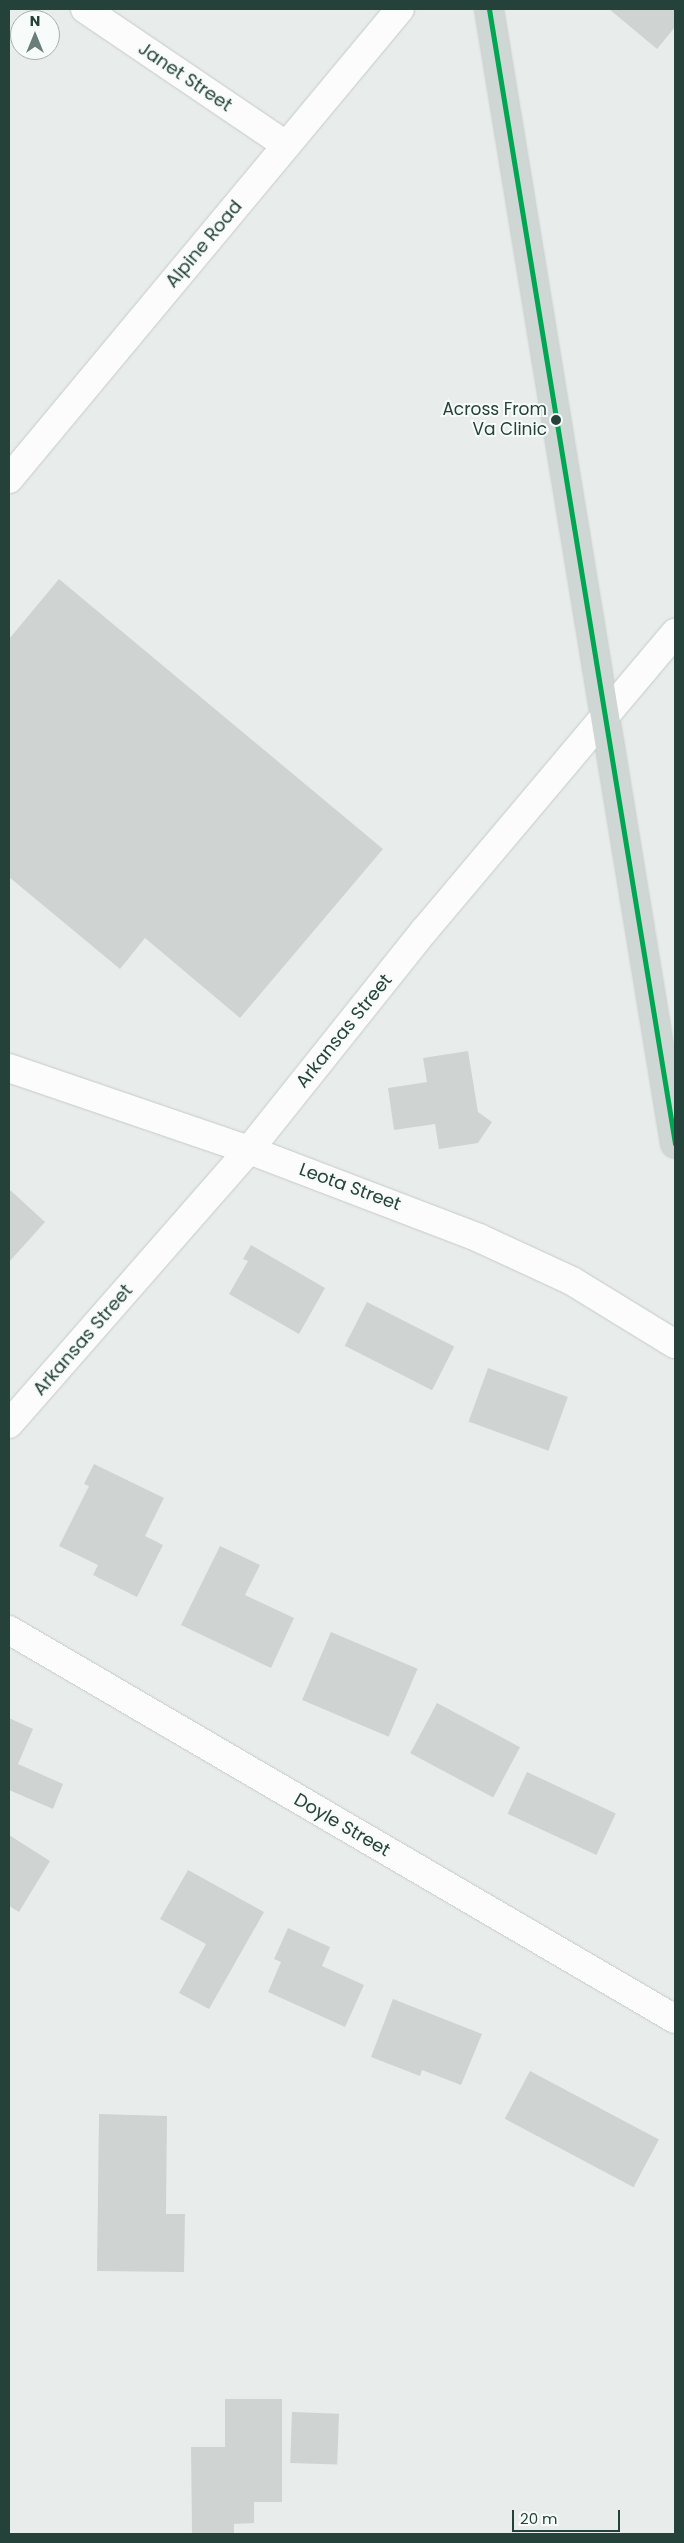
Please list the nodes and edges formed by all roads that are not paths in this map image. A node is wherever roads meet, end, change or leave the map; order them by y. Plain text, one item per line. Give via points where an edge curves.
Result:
1 (85, 9) edge
2 (400, 9) edge
3 (488, 9) edge
4 (286, 145) junction
5 (9, 479) edge
6 (675, 633) edge
7 (606, 718) junction
8 (9, 1068) edge
9 (675, 1144) edge
10 (249, 1150) junction
11 (675, 1344) edge
12 (9, 1424) edge
13 (9, 1630) edge
14 (675, 2019) edge

1 - 4 street, Janet Street
2 - 4 street, Alpine Road
3 - 7 main road
4 - 5 street, Alpine Road
6 - 7 street, Arkansas Street
7 - 9 main road
7 - 10 street, Arkansas Street via 424,931
8 - 10 street, Leota Street
10 - 11 street, Leota Street via 396,1204 522,1256 572,1281
10 - 12 street, Arkansas Street
13 - 14 street, Doyle Street

